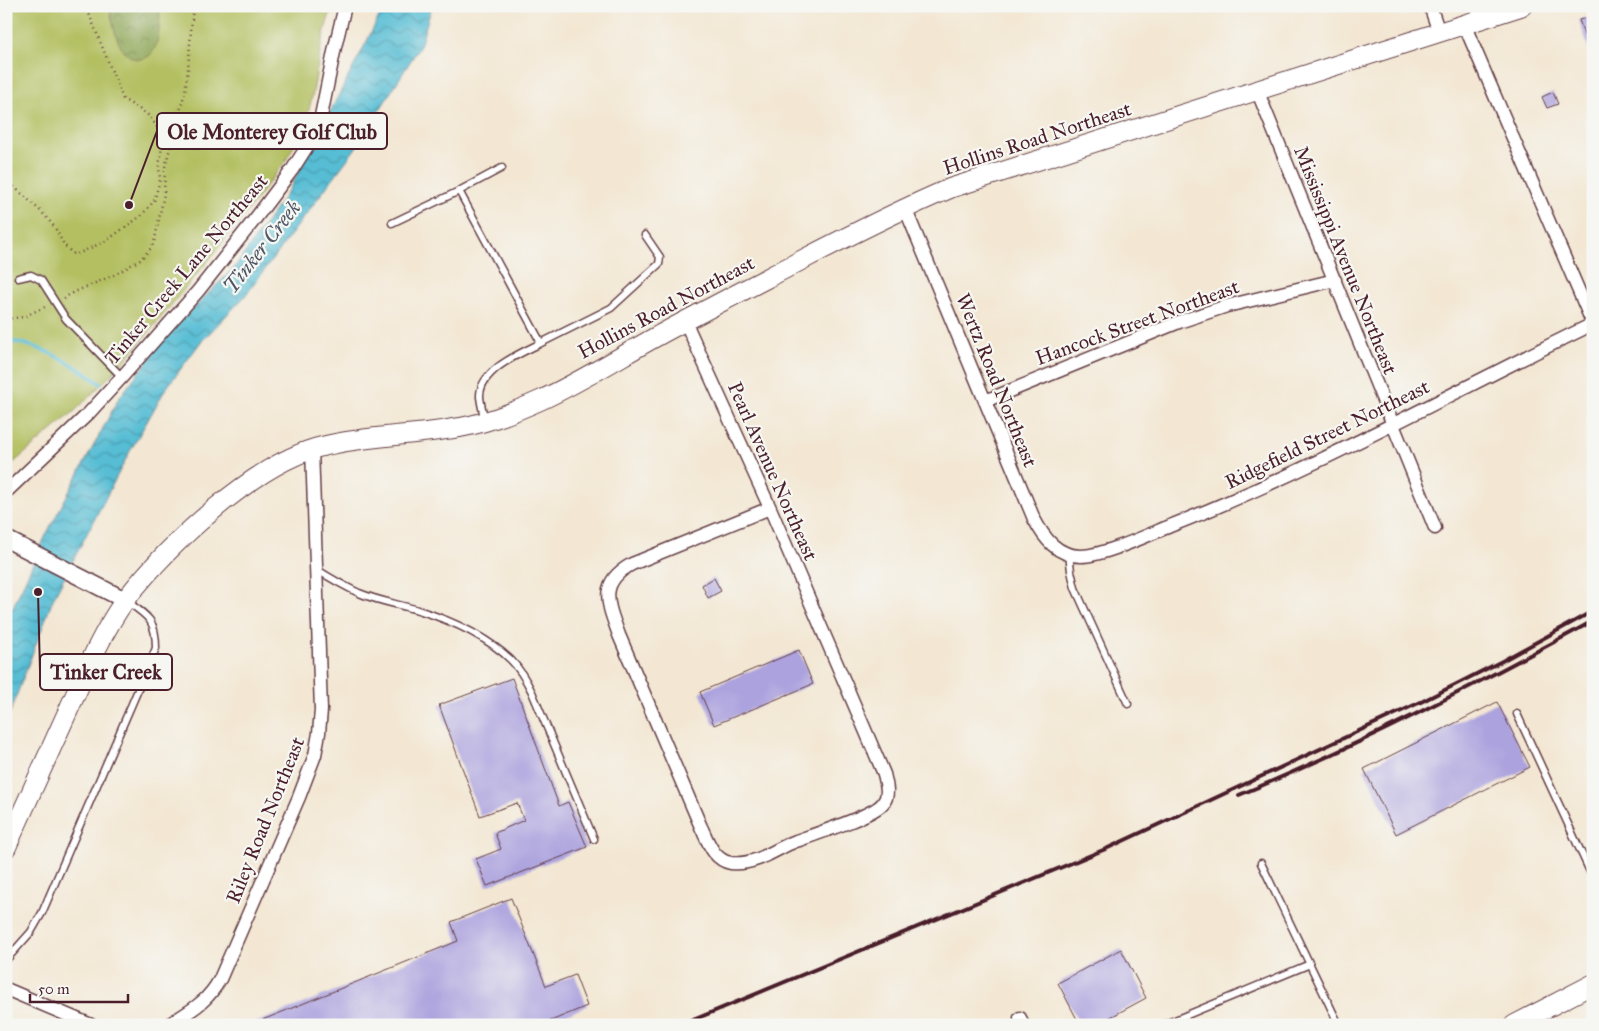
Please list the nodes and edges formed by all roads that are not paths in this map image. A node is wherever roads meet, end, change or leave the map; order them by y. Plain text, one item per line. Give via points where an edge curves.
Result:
1 (345, 6) edge
2 (1430, 6) edge
3 (1522, 6) edge
4 (1464, 24) junction
5 (1439, 32) junction
6 (1257, 90) junction
7 (502, 168) dead end
8 (459, 191) junction
9 (906, 208) junction
10 (392, 224) dead end
11 (645, 235) dead end
12 (18, 278) dead end
13 (1334, 280) junction
14 (686, 321) junction
15 (1593, 324) edge
16 (541, 343) junction
17 (122, 377) junction
18 (985, 401) junction
19 (485, 422) junction
20 (1393, 424) junction
21 (312, 450) junction
22 (6, 492) edge
23 (770, 508) junction
24 (1434, 528) dead end
25 (6, 539) edge
26 (1069, 554) junction
27 (315, 568) junction
28 (125, 600) junction
29 (1128, 704) dead end
30 (1516, 714) dead end
31 (594, 839) dead end
32 (6, 848) edge
33 (1261, 863) dead end
34 (1593, 878) edge
35 (6, 960) edge
36 (1310, 964) junction
37 (1593, 984) edge
38 (6, 988) edge
39 (184, 1020) edge
40 (91, 1025) edge
41 (168, 1025) edge
42 (1163, 1025) edge
43 (1339, 1025) edge
44 (1514, 1025) edge

1 - 17 street, Tinker Creek Lane Northeast via 315,134 292,170 198,291
2 - 5 street
3 - 4 main road, Hollins Road Northeast
4 - 5 main road, Hollins Road Northeast
4 - 15 street
5 - 6 main road, Hollins Road Northeast
6 - 9 main road, Hollins Road Northeast via 951,188
6 - 13 street, Mississippi Avenue Northeast
7 - 8 lane
8 - 10 lane
8 - 16 lane
9 - 14 main road, Hollins Road Northeast
9 - 18 street, Wertz Road Northeast
11 - 16 lane via 660,257 659,264 611,308
12 - 17 lane via 31,275 41,280 66,319
13 - 18 street, Hancock Street Northeast via 1269,294 1187,319
13 - 20 street, Mississippi Avenue Northeast
14 - 19 main road, Hollins Road Northeast via 543,398
14 - 23 street, Pearl Avenue Northeast
15 - 20 street, Ridgefield Street Northeast
16 - 19 lane via 506,361 486,379 480,396
17 - 22 street, Tinker Creek Lane Northeast via 89,414
18 - 26 street, Wertz Road Northeast via 1037,526 1049,543
19 - 21 main road, Hollins Road Northeast via 350,441
20 - 24 street, Mississippi Avenue Northeast
20 - 26 street, Ridgefield Street Northeast via 1302,470 1182,522 1093,555
21 - 27 street, Riley Road Northeast
21 - 28 main road, Hollins Road Northeast via 264,473 229,498 170,550
23 - 23 street, Pearl Avenue Northeast via 884,774 886,797 876,809 834,827 757,859 730,863 714,853 695,812 621,640 607,604 607,593 616,574 632,564
25 - 28 street
26 - 29 lane via 1075,588
27 - 31 lane via 360,594 445,620 472,633 512,661 532,692
27 - 39 street, Riley Road Northeast via 321,710 315,755 220,979
28 - 32 main road, Hollins Road Northeast via 91,660
28 - 35 lane via 153,623 156,648 42,913 31,932
30 - 34 lane
33 - 36 lane
36 - 42 lane
36 - 43 lane
37 - 44 main road
38 - 40 street
39 - 41 street, Riley Road Northeast

